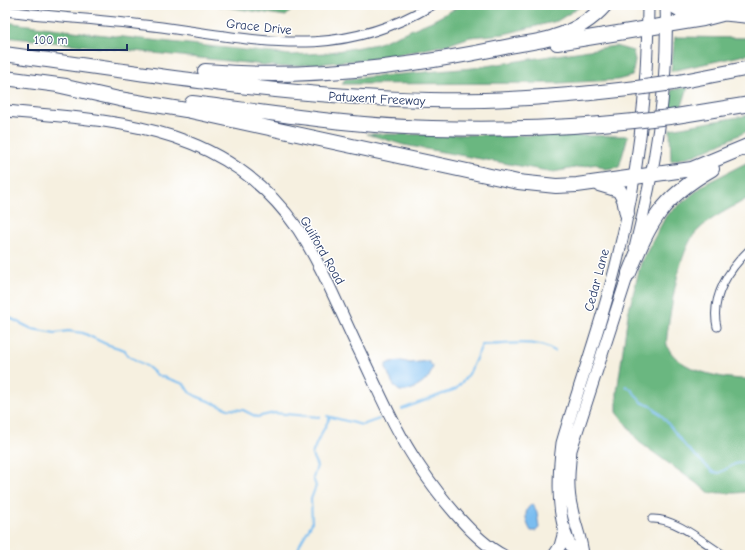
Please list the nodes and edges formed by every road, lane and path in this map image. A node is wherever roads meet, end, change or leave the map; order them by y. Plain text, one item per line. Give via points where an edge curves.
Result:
1 (432, 5) edge
2 (605, 5) edge
3 (648, 5) edge
4 (660, 5) edge
5 (666, 5) edge
6 (672, 5) edge
7 (5, 11) edge
8 (726, 13) junction
9 (750, 16) edge
10 (667, 24) junction
11 (648, 27) junction
12 (487, 52) junction
13 (5, 53) edge
14 (750, 68) edge
15 (5, 78) edge
16 (57, 85) junction
17 (750, 104) edge
18 (5, 112) edge
19 (750, 146) edge
20 (652, 176) junction
21 (634, 177) junction
22 (595, 183) junction
23 (626, 214) junction
24 (750, 249) edge
25 (629, 274) junction
26 (717, 326) dead end
27 (652, 519) dead end
28 (565, 528) junction
29 (491, 552) edge
30 (504, 555) edge
31 (554, 555) edge
32 (577, 555) edge
33 (583, 555) edge
34 (724, 555) edge

1 - 7 street, Grace Drive via 403,21 374,32 344,39 304,43 266,41
2 - 12 highway via 579,26 561,35
3 - 11 main road, Cedar Lane
4 - 10 main road via 661,16
5 - 10 main road, Cedar Lane
6 - 8 highway via 679,9
8 - 9 highway
8 - 10 highway
10 - 11 highway
10 - 20 main road, Cedar Lane via 663,92
11 - 12 highway
11 - 21 main road, Cedar Lane via 642,126
12 - 13 highway via 358,70 293,74 222,73
13 - 14 highway, Patuxent Freeway, bridge via 323,95 377,98 488,100 557,96 673,83
15 - 16 highway, Patuxent Freeway
16 - 17 highway, Patuxent Freeway, bridge via 321,120 424,128 541,128 670,117
16 - 22 highway via 186,110 518,182 556,186
18 - 29 main road, Guilford Road via 124,123 161,132 213,153 256,184 288,217 304,239 412,456 452,508
19 - 20 highway via 692,169
19 - 25 highway via 692,180 670,199 646,234
20 - 21 highway
20 - 25 main road, Cedar Lane
21 - 22 highway
21 - 23 main road, Cedar Lane
22 - 23 highway via 618,190 624,199
23 - 28 main road, Cedar Lane via 615,269 562,443 558,467
24 - 26 street via 720,290 714,309
25 - 33 main road, Cedar Lane via 571,450 570,501
27 - 34 street via 675,524
28 - 31 main road via 560,546
28 - 32 main road, Cedar Lane via 572,549
29 - 30 main road, Guilford Road

